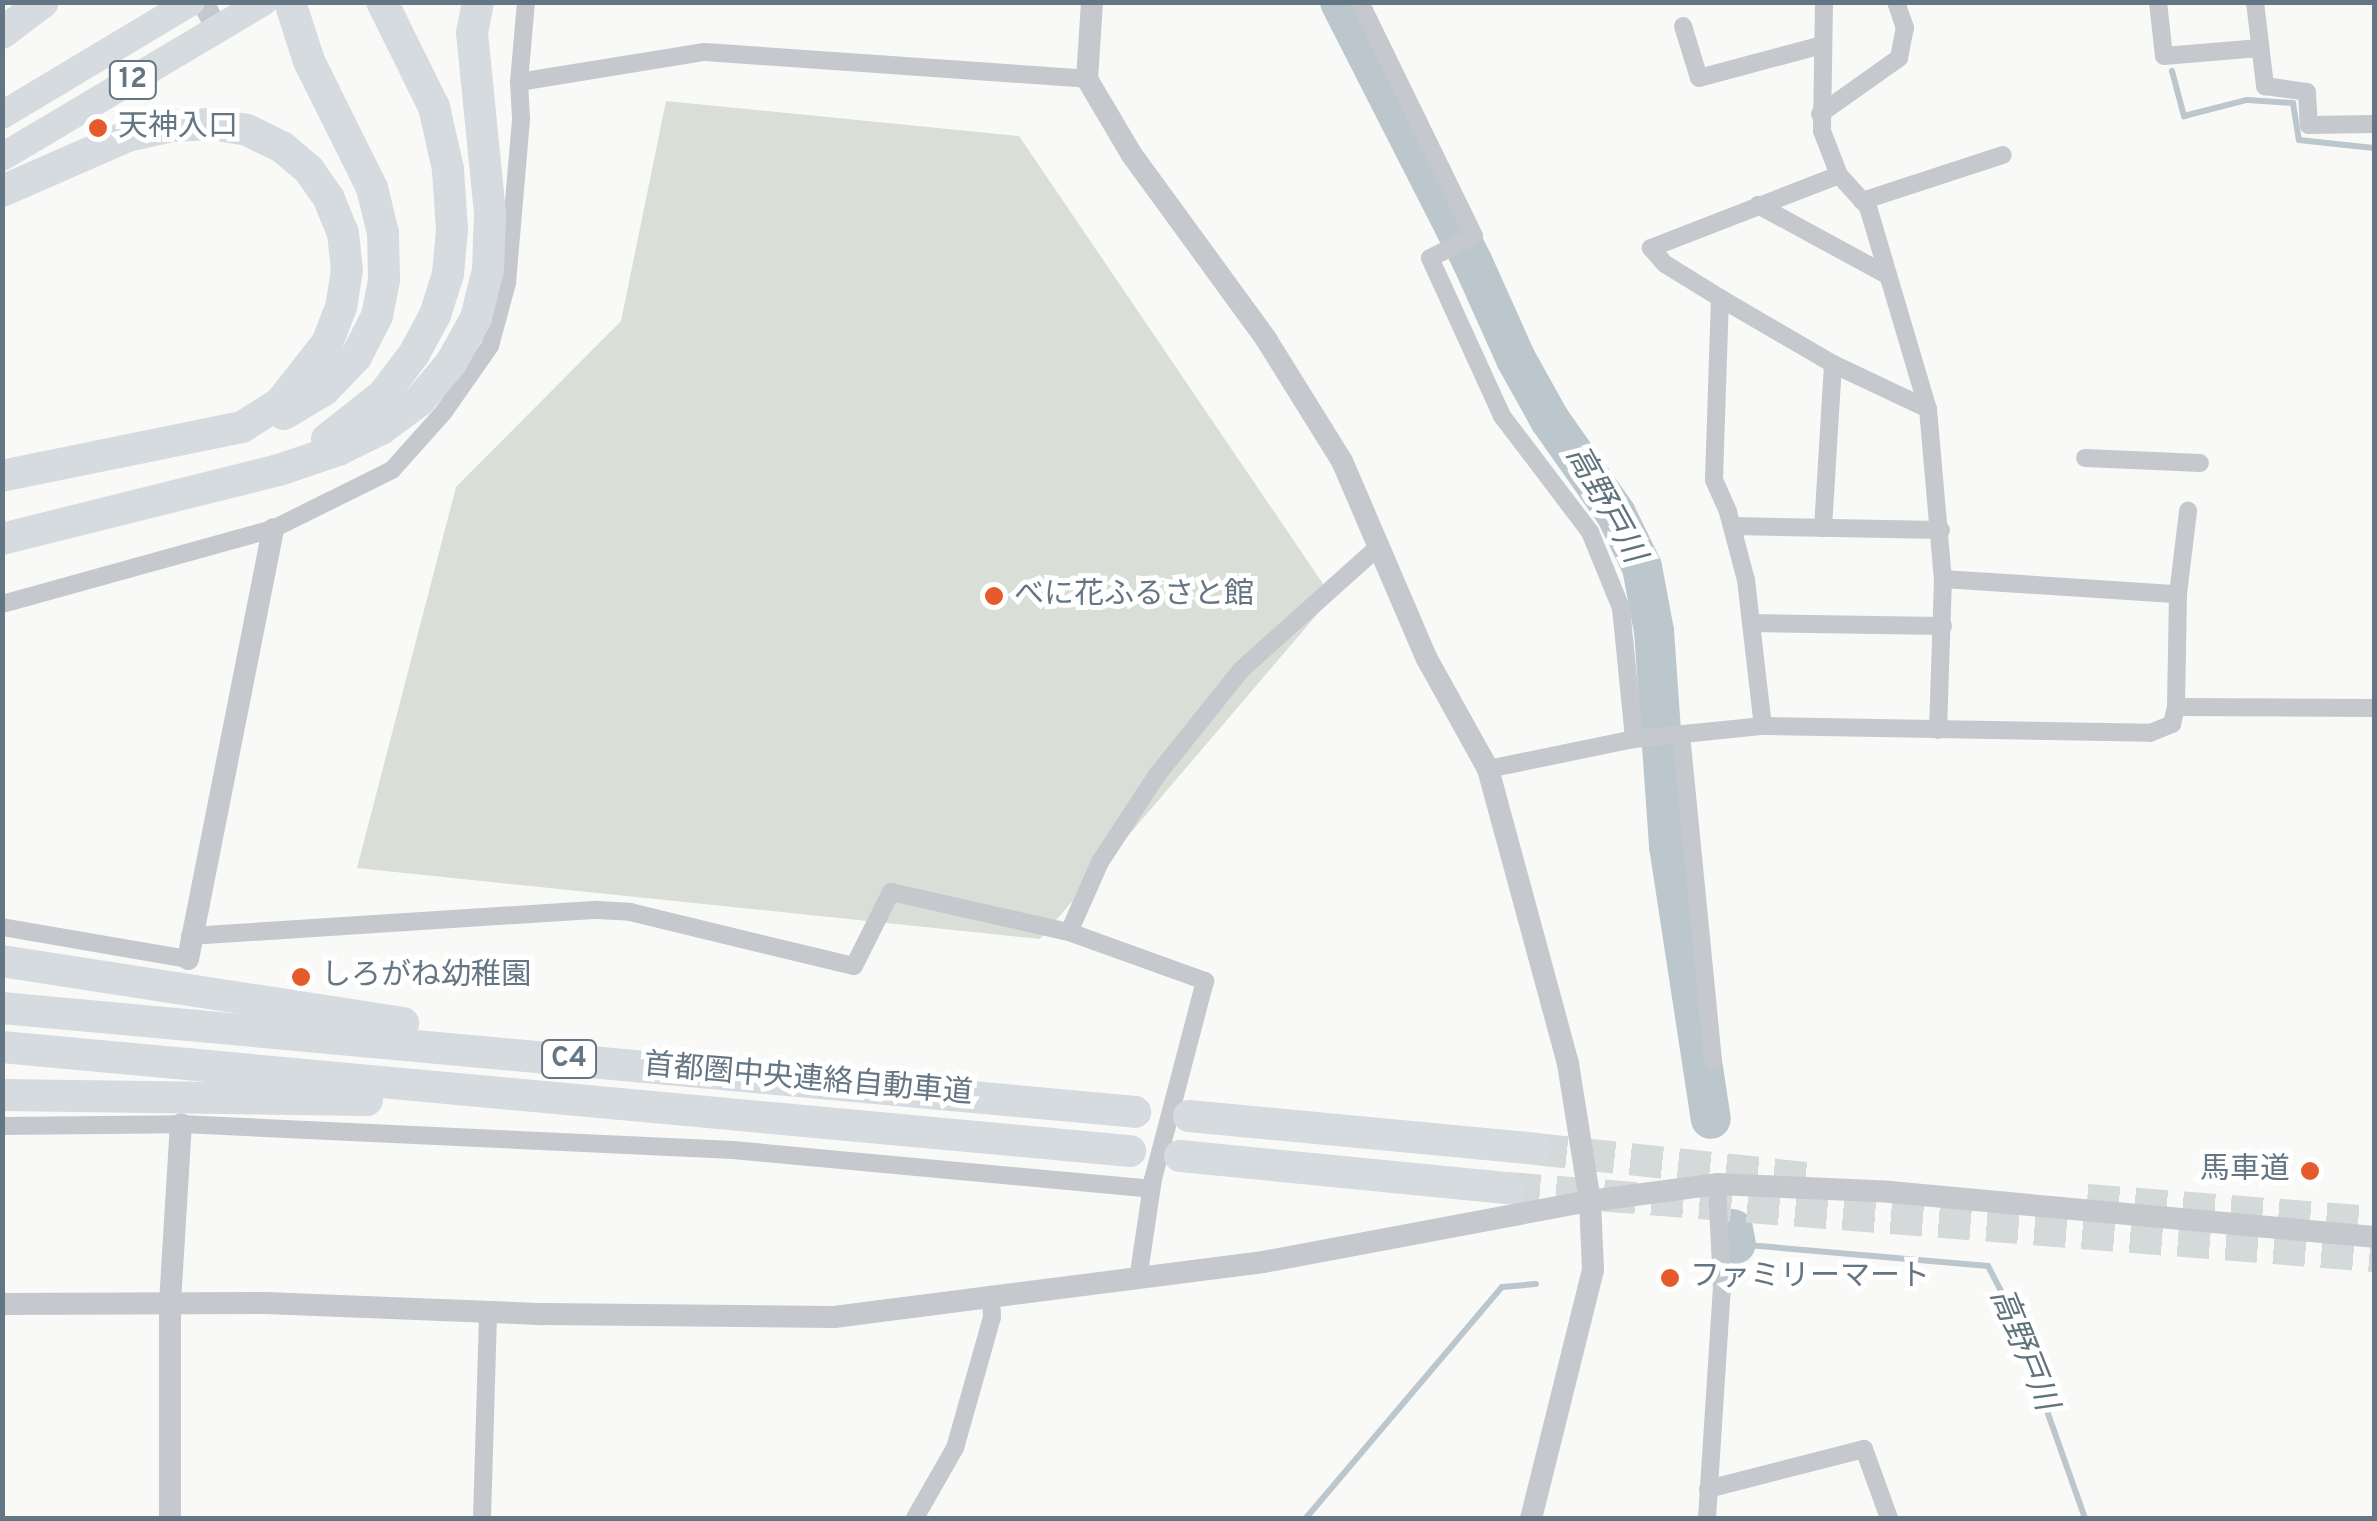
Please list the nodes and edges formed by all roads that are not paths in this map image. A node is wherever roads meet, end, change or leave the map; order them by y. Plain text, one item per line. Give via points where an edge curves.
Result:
1 (43, 2) edge
2 (190, 2) edge
3 (203, 2) edge
4 (263, 2) edge
5 (290, 2) edge
6 (382, 2) edge
7 (478, 2) edge
8 (526, 2) edge
9 (1092, 2) edge
10 (1360, 2) edge
11 (1824, 2) edge
12 (1896, 2) edge
13 (2158, 2) edge
14 (2255, 2) edge
15 (1682, 26) dead end
16 (217, 30) junction
17 (2, 33) edge
18 (1822, 46) junction
19 (2260, 48) junction
20 (1086, 78) junction
21 (519, 82) junction
22 (1820, 114) junction
23 (2, 115) edge
24 (2374, 124) edge
25 (2004, 155) dead end
26 (2, 157) edge
27 (1839, 174) junction
28 (2, 191) edge
29 (1862, 200) junction
30 (1758, 205) junction
31 (1887, 275) junction
32 (1720, 298) junction
33 (1833, 364) junction
34 (1928, 409) junction
35 (242, 428) junction
36 (2085, 458) dead end
37 (2200, 463) dead end
38 (279, 470) junction
39 (2, 476) edge
40 (2188, 511) dead end
41 (1732, 526) junction
42 (1823, 528) junction
43 (273, 529) junction
44 (1941, 530) junction
45 (2, 538) edge
46 (1380, 546) junction
47 (1943, 579) junction
48 (2178, 594) junction
49 (2, 604) edge
50 (1753, 624) junction
51 (1943, 626) junction
52 (2176, 707) junction
53 (2374, 708) edge
54 (1763, 726) junction
55 (1938, 730) junction
56 (1682, 734) junction
57 (1634, 739) junction
58 (1488, 769) junction
59 (2, 926) edge
60 (1069, 932) junction
61 (189, 948) junction
62 (2, 961) edge
63 (2, 1008) edge
64 (2, 1047) edge
65 (1713, 1060) dead end
66 (739, 1074) junction
67 (2, 1095) edge
68 (662, 1107) junction
69 (1135, 1112) dead end
70 (1189, 1116) dead end
71 (181, 1124) junction
72 (2, 1126) edge
73 (1535, 1149) tunnel mouth
74 (1130, 1151) dead end
75 (1180, 1156) dead end
76 (1717, 1184) junction
77 (1508, 1188) tunnel mouth
78 (1151, 1189) junction
79 (1590, 1201) junction
80 (2374, 1237) edge
81 (1138, 1279) junction
82 (990, 1297) junction
83 (170, 1303) junction
84 (2, 1304) edge
85 (488, 1312) junction
86 (1708, 1489) junction
87 (170, 1518) edge
88 (482, 1518) edge
89 (915, 1518) edge
90 (1531, 1518) edge
91 (1707, 1518) edge
92 (1888, 1518) edge

1 - 17 highway
2 - 23 main road, 12
3 - 16 street
4 - 16 main road, 12
5 - 35 highway via 309,61 372,188 383,233 381,298 356,358 324,390 285,414
6 - 38 highway via 434,107 448,169 448,274 435,315 383,395 346,428
7 - 38 highway via 472,50 490,213 488,270 476,318 419,401 381,429
8 - 21 street
9 - 20 street
10 - 57 street via 1474,236 1430,258 1502,416 1590,532 1621,608
11 - 18 street
12 - 22 street via 1905,28 1899,58
13 - 19 street via 2164,56
14 - 19 street
15 - 18 street via 1699,78
16 - 26 main road, 12
18 - 22 street
19 - 24 street via 2265,86 2307,92 2308,124
20 - 21 street via 705,52
20 - 46 street via 1132,156 1275,354 1342,461
21 - 43 street via 507,283 490,346 443,414 392,470
22 - 27 street
25 - 29 street
27 - 29 street
27 - 30 street
28 - 35 highway via 83,153 172,126 248,130 309,170 343,233 341,306 303,378
29 - 31 street
30 - 31 street
30 - 32 street via 1651,248
31 - 34 street
32 - 33 street
32 - 41 street via 1714,480
33 - 34 street
33 - 42 street
34 - 44 street
35 - 39 highway
36 - 37 street
38 - 45 highway
40 - 48 street
41 - 42 street
41 - 50 street
42 - 44 street
43 - 49 street
43 - 61 street
44 - 47 street
46 - 58 street via 1426,659
46 - 60 street via 1241,670 1157,775 1100,862
47 - 48 street
47 - 51 street
48 - 52 street
50 - 51 street
50 - 54 street
51 - 55 street
52 - 53 street
52 - 55 street via 2172,724 2150,733
54 - 55 street
54 - 56 street
56 - 57 street
56 - 65 street
57 - 58 street
58 - 79 street via 1568,1064
59 - 61 street
60 - 61 street via 891,892 854,966 630,912 597,910
60 - 78 street via 1205,981
62 - 66 highway
63 - 66 highway, 首都圏中央連絡自動車道 / C4
64 - 68 highway, 首都圏中央連絡自動車道 / C4
66 - 69 highway, 首都圏中央連絡自動車道 / C4
67 - 68 highway
68 - 74 highway, 首都圏中央連絡自動車道 / C4
70 - 73 highway
71 - 72 street
71 - 78 street via 733,1150
71 - 83 street
75 - 77 highway
76 - 79 street
76 - 80 street via 1890,1192
76 - 86 street via 1722,1288
78 - 81 street
79 - 81 street
79 - 90 street via 1594,1270
81 - 82 street
82 - 85 street via 834,1317
82 - 89 street via 992,1317 955,1448
83 - 84 street
83 - 85 street
83 - 87 street
85 - 88 street
86 - 91 street
86 - 92 street via 1864,1448

